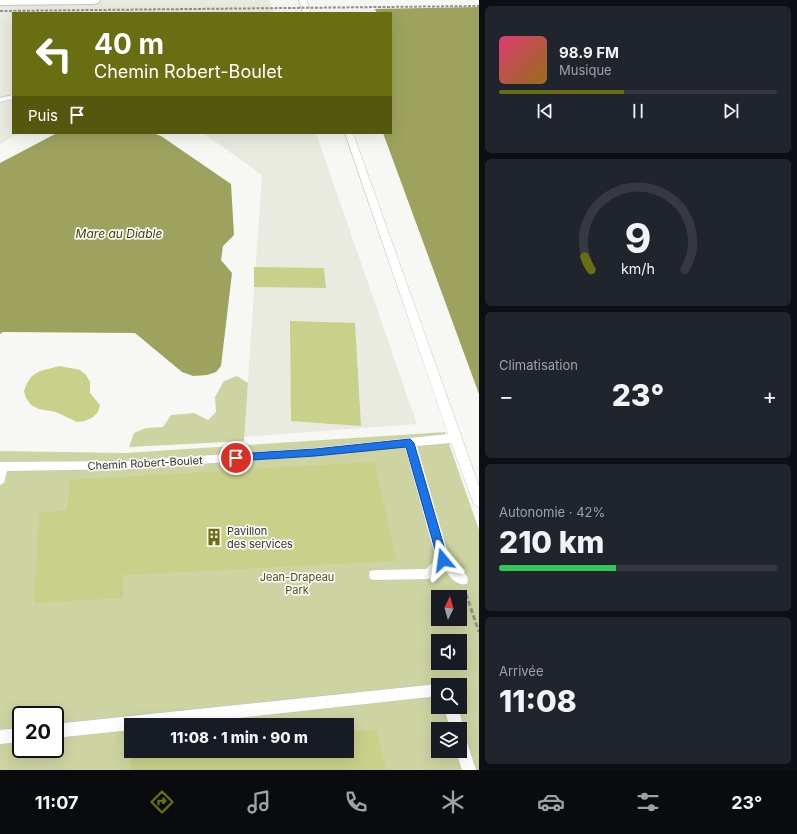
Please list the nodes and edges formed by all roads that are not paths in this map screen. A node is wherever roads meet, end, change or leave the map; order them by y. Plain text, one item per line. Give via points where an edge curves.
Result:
1 (93, 0) edge
2 (303, 0) edge
3 (0, 1) edge
4 (307, 12) edge
5 (12, 97) edge
6 (0, 100) edge
7 (349, 134) edge
8 (455, 438) junction
9 (410, 443) junction
10 (1, 467) edge
11 (0, 480) edge
12 (479, 502) edge
13 (443, 560) junction
14 (375, 575) dead end
15 (462, 580) road end
16 (431, 691) edge
17 (64, 730) edge
18 (12, 736) edge
19 (0, 737) edge
20 (465, 758) edge
21 (468, 770) edge

1 - 3 main road
2 - 4 lane
5 - 6 lane
7 - 8 lane
8 - 9 lane, Chemin Robert-Boulet
8 - 12 lane
9 - 10 lane, Chemin Robert-Boulet via 127,465
9 - 13 lane
10 - 11 lane
13 - 14 lane via 429,574
13 - 15 lane
16 - 17 lane
18 - 19 lane
20 - 21 lane

